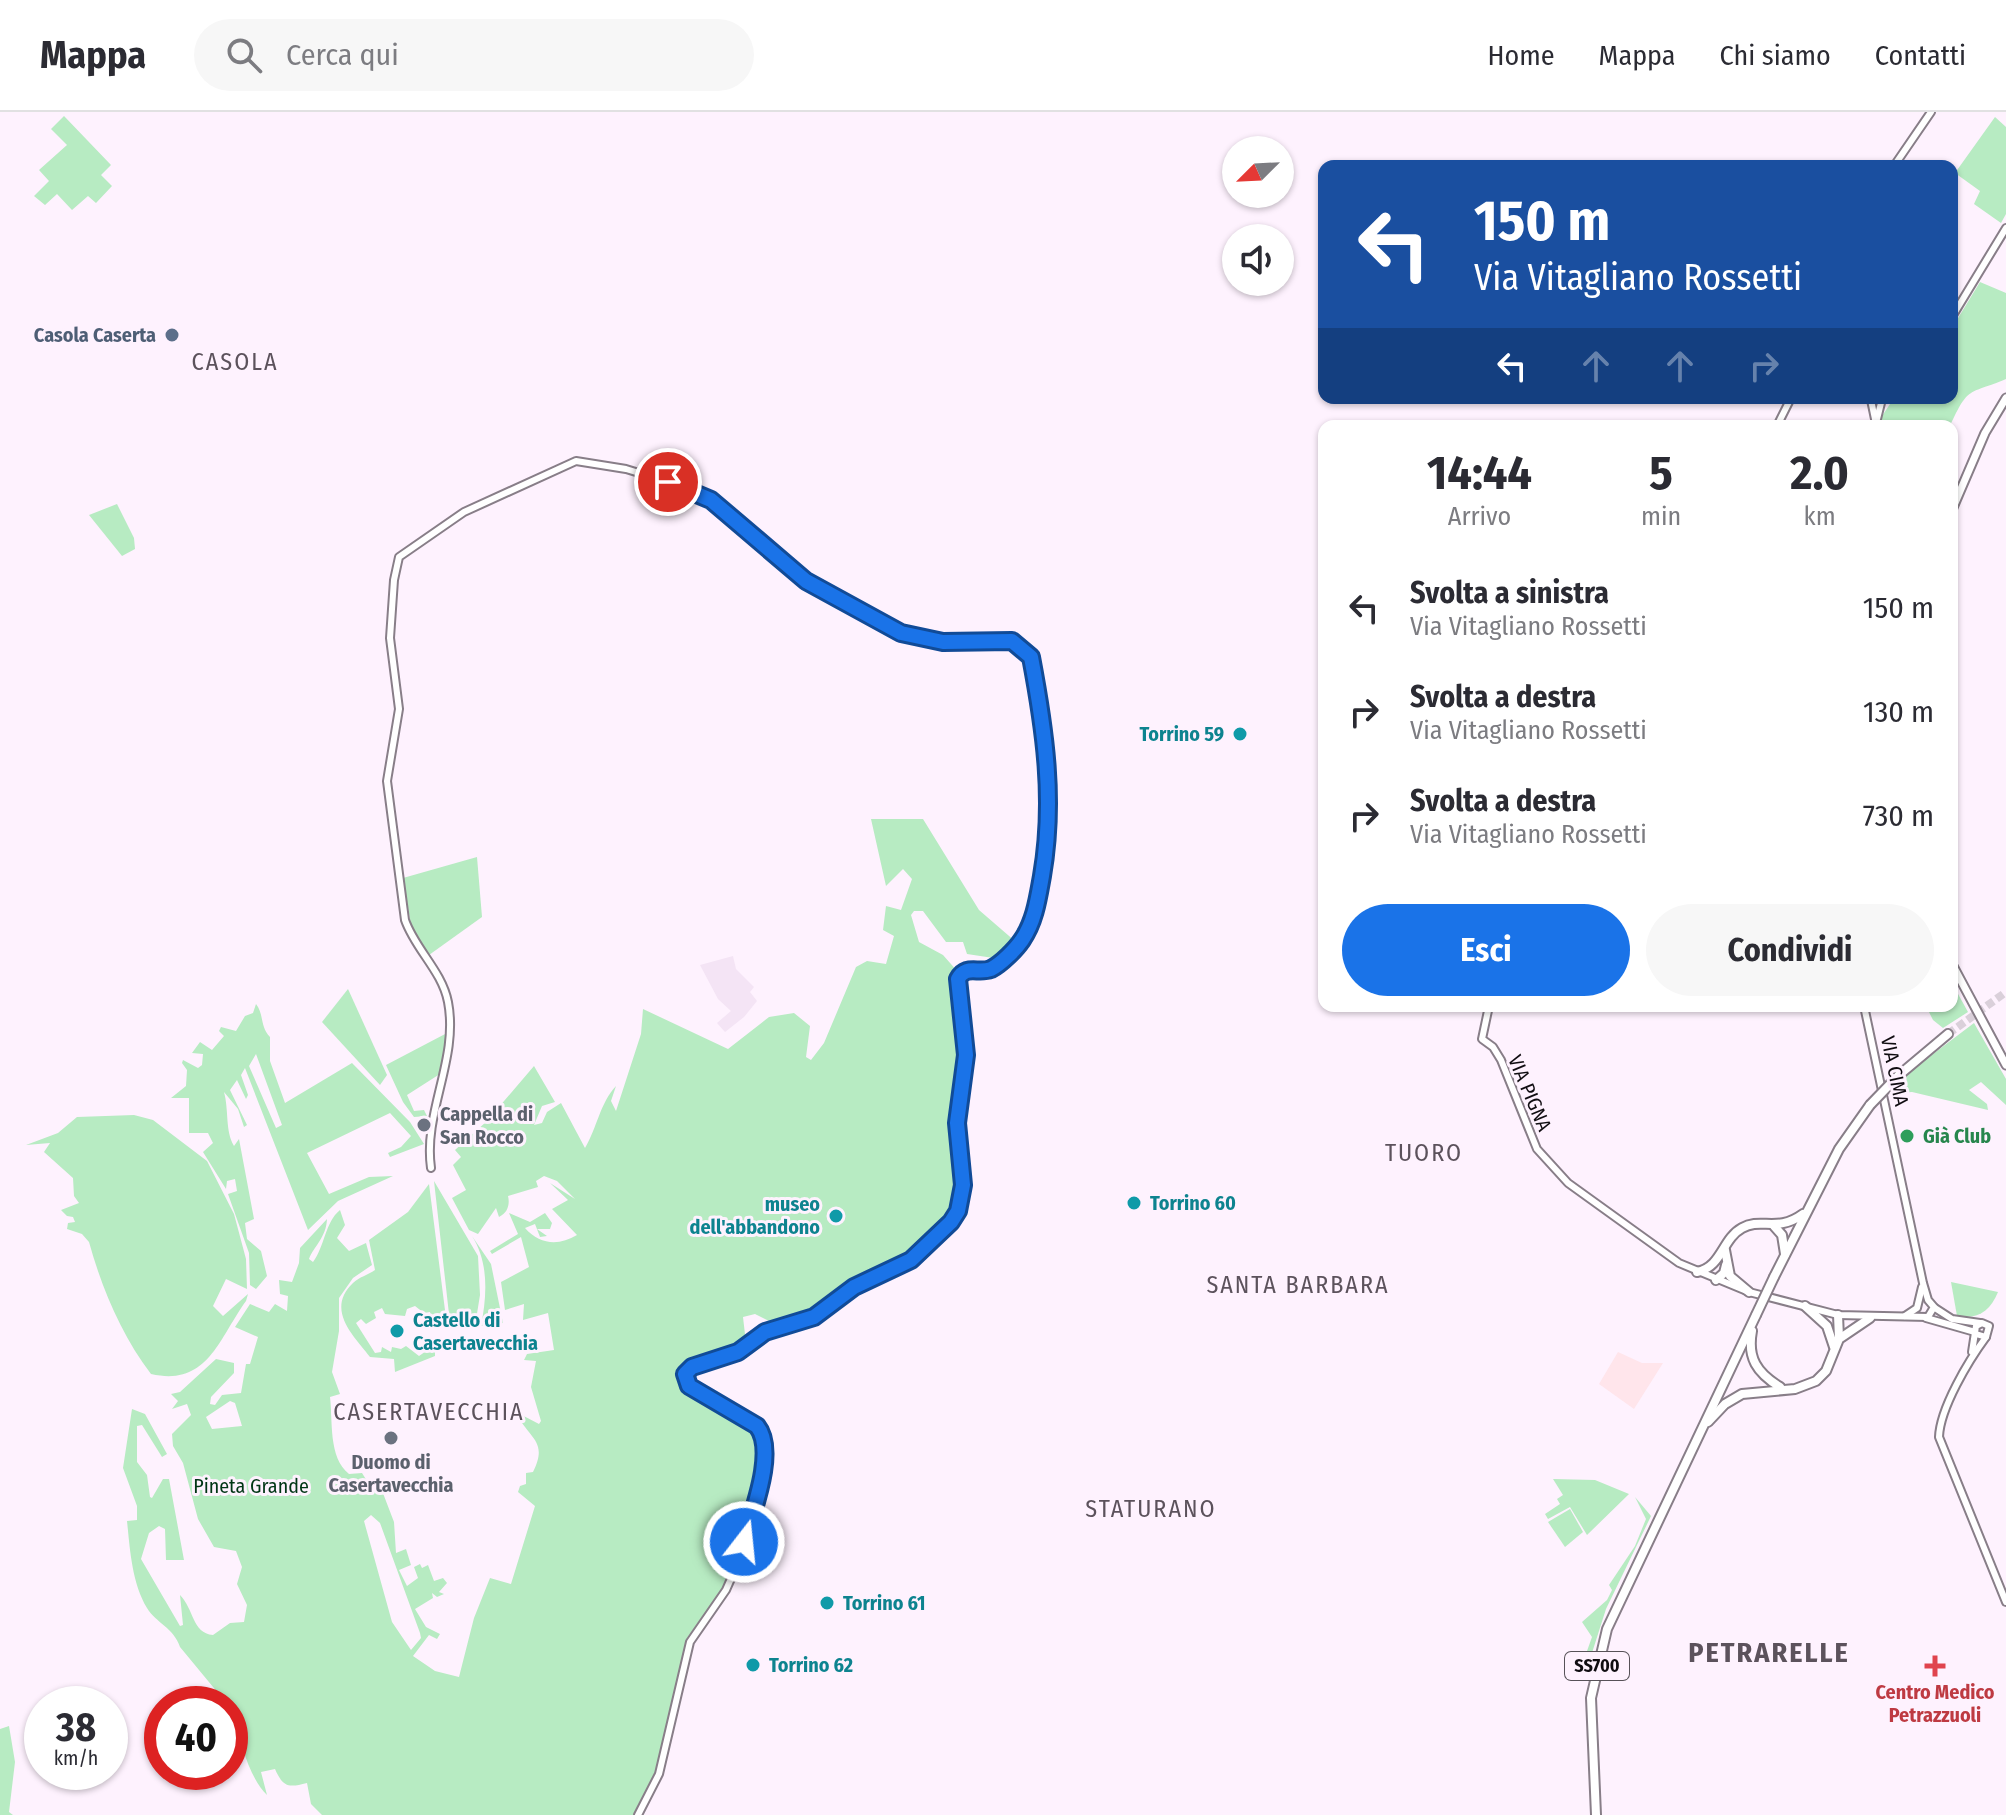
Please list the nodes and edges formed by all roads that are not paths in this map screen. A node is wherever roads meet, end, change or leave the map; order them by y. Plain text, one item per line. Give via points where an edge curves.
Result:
1 (1931, 112) edge
2 (1898, 160) edge
3 (2006, 228) edge
4 (1958, 307) edge
5 (2006, 398) edge
6 (1958, 496) edge
7 (1958, 975) edge
8 (1488, 1012) edge
9 (1865, 1012) edge
10 (1948, 1034) tunnel mouth
11 (2006, 1065) edge
12 (431, 1168) dead end
13 (1806, 1212) junction
14 (1774, 1226) junction
15 (1725, 1249) junction
16 (1785, 1254) junction
17 (1716, 1262) junction
18 (1726, 1264) junction
19 (1697, 1272) junction
20 (1716, 1280) junction
21 (1923, 1283) junction
22 (1749, 1292) junction
23 (1928, 1300) junction
24 (1918, 1305) junction
25 (1805, 1306) junction
26 (1934, 1307) junction
27 (1838, 1315) junction
28 (1923, 1317) junction
29 (1870, 1318) junction
30 (1903, 1318) junction
31 (1755, 1319) junction
32 (1980, 1323) junction
33 (1976, 1333) junction
34 (1986, 1337) junction
35 (1835, 1341) junction
36 (1972, 1356) junction
37 (1780, 1387) junction
38 (1702, 1429) junction
39 (2006, 1602) edge
40 (638, 1815) edge
41 (1596, 1815) edge

1 - 2 street
3 - 4 street
5 - 6 main road
7 - 11 main road
8 - 19 street, VIA PIGNA via 1482,1039 1501,1060 1537,1149 1568,1183 1620,1223
9 - 21 street, VIA CIMA
10 - 13 highway, SS700, bridge via 1870,1105 1839,1149
12 - 40 street via 428,1147 448,1054 450,1014 443,984 412,940 405,920 387,781 399,709 391,609 396,568 406,550 482,503 576,461 598,463 688,488 711,500 806,581 901,633 943,642 1012,641 1028,651 1041,700 1049,771 1045,859 1036,910 1022,940 991,969 970,969 958,979 966,1055 958,1104 963,1185 958,1211 940,1236 911,1260 854,1287 814,1317 765,1332 738,1352 685,1374 689,1386 757,1426 765,1456 737,1565 690,1642 659,1774
13 - 14 highway
13 - 16 highway, SS700
14 - 15 highway via 1750,1224
14 - 16 highway via 1782,1235
15 - 17 highway
15 - 18 highway
16 - 31 highway, SS700, bridge
17 - 19 highway
17 - 20 highway
18 - 20 highway
18 - 22 highway via 1737,1285
19 - 20 street, VIA PIGNA
20 - 22 street, VIA PIGNA
21 - 23 street, VIA CIMA
21 - 24 street, VIA CIMA
22 - 25 street, VIA PIGNA
23 - 24 street
23 - 26 street
24 - 28 street
24 - 30 street
25 - 27 street, VIA PIGNA
25 - 35 highway via 1821,1318
26 - 28 street via 1933,1315
26 - 32 street via 1952,1319
27 - 29 street, VIA PIGNA
27 - 35 highway
28 - 30 street, VIA PIGNA
28 - 33 street
29 - 30 street, VIA PIGNA
29 - 35 highway, SS700
31 - 37 highway, SS700 via 1749,1346 1753,1363
31 - 38 highway, SS700
32 - 33 street
32 - 34 street via 1989,1326
33 - 34 street
33 - 36 street
34 - 36 street
35 - 37 highway, SS700 via 1826,1371 1816,1381 1795,1389
36 - 39 street via 1939,1437
37 - 38 highway, SS700 via 1742,1394
38 - 41 highway, SS700 via 1611,1617 1594,1677 1590,1727

